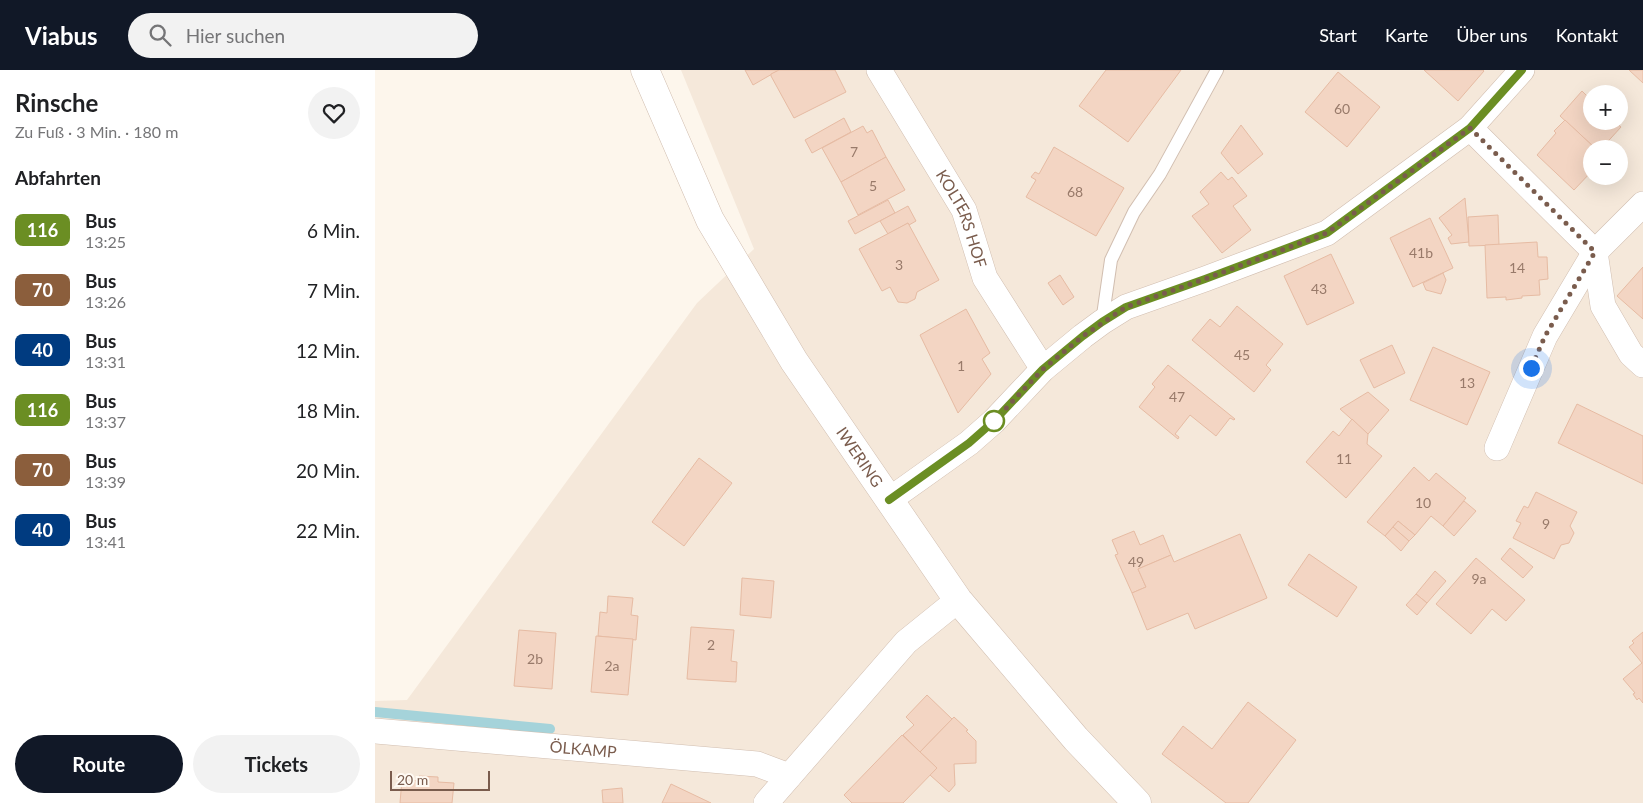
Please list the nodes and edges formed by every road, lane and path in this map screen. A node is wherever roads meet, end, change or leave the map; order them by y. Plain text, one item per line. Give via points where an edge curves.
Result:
1 (645, 70) edge
2 (879, 70) edge
3 (1217, 70) edge
4 (1522, 70) edge
5 (1470, 128) junction
6 (1643, 204) edge
7 (1595, 252) junction
8 (1102, 322) junction
9 (1643, 366) edge
10 (1043, 369) junction
11 (1497, 448) dead end
12 (889, 500) junction
13 (958, 600) junction
14 (375, 731) edge
15 (789, 776) junction
16 (766, 803) edge
17 (1137, 803) edge

1 - 12 street, IWERING via 710,220 794,361
2 - 10 street, KOLTERS HOF via 963,210 985,278
3 - 8 lane via 1160,174 1133,212 1111,260
4 - 5 street
5 - 7 street
5 - 8 street via 1327,233 1126,307
6 - 7 street
7 - 9 street via 1603,306 1631,354
7 - 11 street via 1545,336
8 - 10 street
10 - 12 street via 969,443
12 - 13 street, IWERING
13 - 15 street via 906,642
13 - 17 street, IWERING via 1076,739
14 - 15 street, ÖLKAMP via 757,764
15 - 16 street

